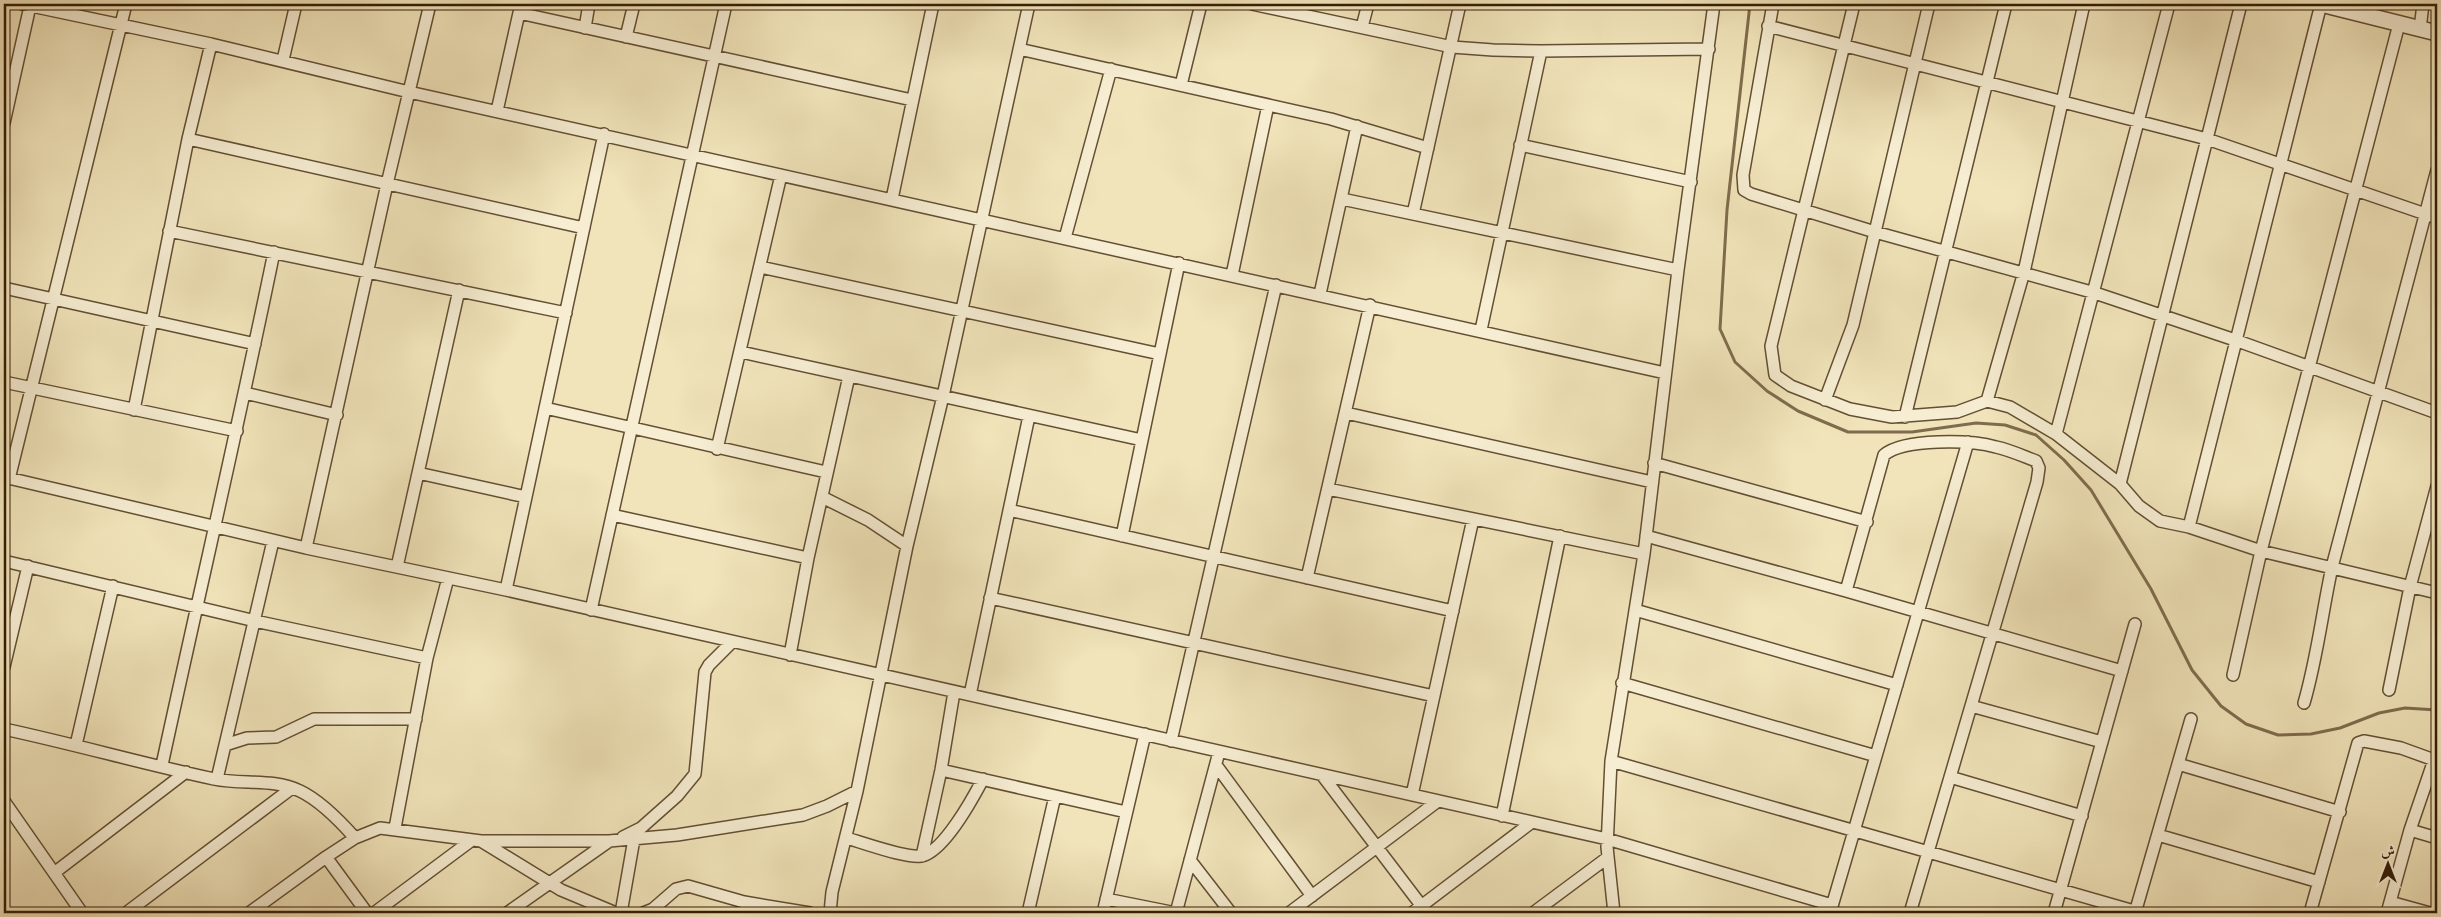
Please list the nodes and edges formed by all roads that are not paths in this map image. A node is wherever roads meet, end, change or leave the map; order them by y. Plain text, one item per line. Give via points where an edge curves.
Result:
1 (126, 4) edge
2 (296, 4) edge
3 (430, 4) edge
4 (590, 4) edge
5 (634, 4) edge
6 (726, 4) edge
7 (1029, 4) edge
8 (1200, 4) edge
9 (1252, 4) edge
10 (1368, 4) edge
11 (1460, 4) edge
12 (1714, 4) edge
13 (1773, 4) edge
14 (1854, 4) edge
15 (1929, 4) edge
16 (2006, 4) edge
17 (2084, 4) edge
18 (2170, 4) edge
19 (2241, 4) edge
20 (2321, 4) edge
21 (2423, 4) edge
22 (26, 5) edge
23 (929, 5) edge
24 (520, 8) edge
25 (122, 24) junction
26 (2399, 24) junction
27 (1768, 26) junction
28 (1362, 27) junction
29 (584, 28) junction
30 (2420, 29) junction
31 (2437, 33) edge
32 (626, 37) junction
33 (212, 44) junction
34 (1452, 46) junction
35 (1843, 46) junction
36 (1019, 49) junction
37 (1709, 49) junction
38 (1541, 51) junction
39 (714, 56) junction
40 (283, 60) junction
41 (1916, 64) junction
42 (1111, 69) junction
43 (1987, 82) junction
44 (1181, 85) junction
45 (408, 92) junction
46 (912, 100) junction
47 (6, 101) edge
48 (2064, 102) junction
49 (1268, 105) junction
50 (497, 111) junction
51 (2138, 120) junction
52 (4, 123) edge
53 (1357, 126) junction
54 (604, 134) junction
55 (188, 139) junction
56 (2206, 139) junction
57 (1520, 145) junction
58 (1428, 148) junction
59 (692, 155) junction
60 (2280, 164) junction
61 (2437, 170) edge
62 (781, 175) junction
63 (1690, 182) junction
64 (387, 184) junction
65 (2356, 190) junction
66 (892, 199) junction
67 (1342, 199) junction
68 (1805, 211) junction
69 (1413, 214) junction
70 (2425, 214) junction
71 (2437, 218) edge
72 (981, 219) junction
73 (584, 228) junction
74 (169, 231) junction
75 (1875, 232) junction
76 (1500, 234) junction
77 (1065, 238) junction
78 (1944, 250) junction
79 (274, 252) junction
80 (1180, 263) junction
81 (760, 267) junction
82 (1678, 270) junction
83 (369, 272) junction
84 (2024, 272) junction
85 (1232, 275) junction
86 (1276, 285) junction
87 (4, 288) edge
88 (459, 290) junction
89 (2095, 292) junction
90 (1320, 294) junction
91 (53, 300) junction
92 (1370, 305) junction
93 (960, 312) junction
94 (566, 313) junction
95 (2161, 316) junction
96 (150, 323) junction
97 (1481, 330) junction
98 (2235, 340) junction
99 (255, 344) junction
100 (741, 352) junction
101 (1160, 354) junction
102 (2309, 366) junction
103 (1665, 373) junction
104 (849, 376) junction
105 (4, 382) edge
106 (31, 388) junction
107 (2378, 392) junction
108 (245, 393) junction
109 (942, 396) junction
110 (1825, 400) junction
111 (1988, 401) junction
112 (545, 408) junction
113 (134, 410) junction
114 (1346, 413) junction
115 (2437, 413) edge
116 (337, 415) junction
117 (1029, 416) junction
118 (1905, 417) junction
119 (630, 428) junction
120 (237, 431) junction
121 (2056, 434) junction
122 (1142, 440) junction
123 (1968, 442) junction
124 (717, 449) junction
125 (1654, 463) junction
126 (826, 472) junction
127 (418, 473) junction
128 (7, 478) edge
129 (1652, 482) junction
130 (2120, 484) junction
131 (2437, 486) edge
132 (1328, 489) junction
133 (526, 497) junction
134 (822, 498) junction
135 (1009, 510) junction
136 (612, 515) junction
137 (1473, 518) junction
138 (1867, 522) junction
139 (213, 527) junction
140 (2189, 527) junction
141 (1122, 536) junction
142 (1560, 536) junction
143 (1646, 536) junction
144 (273, 541) junction
145 (907, 546) junction
146 (306, 548) junction
147 (2261, 552) junction
148 (1644, 554) junction
149 (1214, 557) junction
150 (808, 558) junction
151 (4, 561) edge
152 (28, 566) junction
153 (397, 567) junction
154 (2332, 567) junction
155 (448, 578) junction
156 (1307, 578) junction
157 (113, 586) junction
158 (2410, 587) junction
159 (506, 590) junction
160 (1846, 591) junction
161 (2437, 593) edge
162 (990, 598) junction
163 (196, 607) junction
164 (591, 610) junction
165 (1635, 610) junction
166 (1453, 611) junction
167 (1918, 612) junction
168 (255, 621) junction
169 (2135, 624) dead end
170 (1992, 634) junction
171 (732, 642) junction
172 (1194, 643) junction
173 (5, 654) edge
174 (790, 655) junction
175 (428, 658) junction
176 (4, 667) edge
177 (2122, 671) junction
178 (880, 675) junction
179 (2233, 675) dead end
180 (1622, 683) junction
181 (1897, 685) junction
182 (2389, 690) dead end
183 (954, 692) junction
184 (970, 695) junction
185 (1434, 696) junction
186 (2304, 703) dead end
187 (1971, 706) junction
188 (416, 719) junction
189 (2191, 719) dead end
190 (4, 729) edge
191 (1145, 734) junction
192 (1171, 741) junction
193 (2102, 742) junction
194 (76, 745) junction
195 (225, 745) junction
196 (1220, 752) junction
197 (1876, 756) junction
198 (1611, 761) junction
199 (2436, 761) edge
200 (2178, 764) junction
201 (1216, 765) junction
202 (162, 766) junction
203 (941, 770) junction
204 (186, 772) junction
205 (1322, 775) junction
206 (1950, 777) junction
207 (217, 779) junction
208 (983, 780) junction
209 (292, 788) junction
210 (857, 791) junction
211 (1412, 795) junction
212 (1055, 796) junction
213 (4, 801) edge
214 (1438, 801) junction
215 (1126, 812) junction
216 (2340, 812) junction
217 (1502, 816) junction
218 (2082, 816) junction
219 (1532, 822) junction
220 (395, 828) junction
221 (2410, 830) junction
222 (1854, 831) junction
223 (2158, 835) junction
224 (355, 838) junction
225 (846, 838) junction
226 (2437, 838) edge
227 (634, 839) junction
228 (1607, 839) junction
229 (477, 840) junction
230 (609, 841) junction
231 (1377, 847) junction
232 (1928, 852) junction
233 (922, 856) junction
234 (326, 857) junction
235 (1608, 858) junction
236 (1190, 860) junction
237 (54, 873) junction
238 (2319, 882) junction
239 (549, 884) junction
240 (2061, 890) junction
241 (1312, 896) junction
242 (1106, 899) junction
243 (2390, 902) junction
244 (1831, 909) edge
245 (1420, 911) edge
246 (82, 913) edge
247 (126, 913) edge
248 (249, 913) edge
249 (367, 913) edge
250 (374, 913) edge
251 (507, 913) edge
252 (616, 913) edge
253 (622, 913) edge
254 (643, 913) edge
255 (810, 913) edge
256 (830, 913) edge
257 (1028, 913) edge
258 (1103, 913) edge
259 (1176, 913) edge
260 (1231, 913) edge
261 (1289, 913) edge
262 (1533, 913) edge
263 (1614, 913) edge
264 (1910, 913) edge
265 (2054, 913) edge
266 (2138, 913) edge
267 (2310, 913) edge
268 (2387, 913) edge
269 (2430, 913) edge

1 - 25 street
2 - 40 street
3 - 45 street
4 - 29 street
5 - 32 street
6 - 39 street
7 - 36 street
8 - 44 street
9 - 28 street
10 - 28 street
11 - 34 street
12 - 37 street
13 - 27 street
14 - 35 street
15 - 41 street
16 - 43 street
17 - 48 street
18 - 51 street
19 - 56 street
20 - 26 street
20 - 60 street
21 - 30 street
22 - 25 street
22 - 47 street
23 - 46 street
24 - 29 street
24 - 50 street
25 - 33 street
25 - 91 street
26 - 30 street
26 - 65 street
27 - 35 street
27 - 68 street via 1744,190
28 - 34 street
29 - 32 street
30 - 31 street
32 - 39 street
33 - 40 street
33 - 55 street
34 - 38 street
34 - 58 street
35 - 41 street
35 - 68 street
36 - 42 street
36 - 72 street
37 - 38 street
37 - 63 street
38 - 57 street
39 - 46 street
39 - 59 street
40 - 45 street
41 - 43 street
41 - 75 street
42 - 44 street
42 - 77 street
43 - 48 street
43 - 78 street
44 - 49 street
45 - 50 street
45 - 64 street
46 - 66 street
47 - 52 street
48 - 51 street
48 - 84 street
49 - 53 street
49 - 85 street
50 - 54 street
51 - 56 street
51 - 89 street
53 - 58 street
53 - 67 street
54 - 59 street
54 - 73 street
55 - 64 street
55 - 74 street
56 - 60 street
56 - 95 street
57 - 63 street
57 - 76 street
58 - 69 street
59 - 62 street
59 - 119 street
60 - 65 street
60 - 98 street
61 - 70 street
62 - 66 street
62 - 81 street
63 - 82 street
64 - 73 street
64 - 83 street
65 - 70 street
65 - 102 street
66 - 72 street
67 - 69 street
67 - 90 street
68 - 75 street
68 - 110 street via 1771,346 1772,360 1775,375 1791,386
69 - 76 street
70 - 71 street
70 - 107 street
72 - 77 street
72 - 93 street
73 - 94 street
74 - 79 street
74 - 96 street
75 - 78 street
75 - 110 street via 1853,325
76 - 82 street
76 - 97 street
77 - 80 street
78 - 84 street
78 - 118 street
79 - 83 street
79 - 99 street
80 - 85 street
80 - 101 street
81 - 93 street
81 - 100 street
82 - 103 street
83 - 88 street
83 - 116 street
84 - 89 street
84 - 111 street
85 - 86 street
86 - 90 street
86 - 149 street
87 - 91 street
88 - 94 street
88 - 127 street
89 - 95 street
89 - 121 street
90 - 92 street
91 - 96 street
91 - 106 street
92 - 97 street
92 - 114 street
93 - 101 street
93 - 109 street
94 - 112 street
95 - 98 street
95 - 130 street
96 - 99 street
96 - 113 street
97 - 103 street
98 - 102 street
98 - 140 street
99 - 108 street
100 - 104 street
100 - 124 street
101 - 122 street
102 - 107 street
102 - 147 street
103 - 125 street
104 - 109 street
104 - 126 street
105 - 106 street
106 - 113 street
106 - 128 street
107 - 115 street
107 - 154 street
108 - 116 street
108 - 120 street
109 - 117 street
109 - 145 street
110 - 118 street via 1850,409
111 - 118 street via 1957,412
111 - 121 street via 2010,407
112 - 119 street
112 - 133 street
113 - 120 street
114 - 129 street
114 - 132 street
116 - 146 street
117 - 122 street
117 - 135 street
119 - 124 street
119 - 136 street
120 - 139 street
121 - 130 street
122 - 141 street
123 - 138 street via 1891,449 1884,455
123 - 167 street
123 - 170 street via 1996,446 2036,461 2039,468
124 - 126 street
125 - 129 street
125 - 138 street
126 - 134 street
127 - 133 street
127 - 153 street
128 - 139 street
129 - 143 street
130 - 140 street via 2147,513 2160,521
131 - 158 street
132 - 137 street
132 - 156 street
133 - 159 street
134 - 145 street via 876,525
134 - 150 street
135 - 141 street
135 - 162 street
136 - 150 street
136 - 164 street
137 - 142 street
137 - 166 street
138 - 160 street
139 - 144 street
139 - 163 street
140 - 147 street
141 - 149 street
142 - 148 street
142 - 217 street
143 - 148 street
143 - 160 street
144 - 146 street
144 - 168 street
145 - 178 street
146 - 153 street
147 - 154 street
147 - 179 street
148 - 165 street
149 - 156 street
149 - 172 street
150 - 174 street
151 - 152 street
152 - 157 street
152 - 173 street
153 - 155 street
154 - 158 street
154 - 186 street via 2314,668
155 - 159 street
155 - 175 street
156 - 166 street
157 - 163 street
157 - 194 street
158 - 161 street
158 - 182 street
159 - 164 street
160 - 167 street
162 - 172 street
162 - 184 street
163 - 168 street
163 - 202 street
164 - 171 street
165 - 180 street
165 - 181 street
166 - 185 street
167 - 170 street
167 - 181 street
168 - 175 street
168 - 195 street
169 - 177 street
170 - 177 street
170 - 187 street
171 - 174 street
171 - 230 street via 705,672 693,777 641,828
172 - 185 street
172 - 192 street
173 - 176 street
174 - 178 street
175 - 188 street
177 - 193 street
178 - 183 street
178 - 210 street
180 - 197 street
180 - 198 street
181 - 197 street
183 - 184 street
183 - 203 street
184 - 191 street
185 - 211 street
187 - 193 street
187 - 206 street
188 - 195 street via 314,719 276,736 247,738
188 - 220 street
189 - 200 street
190 - 194 street
191 - 192 street
191 - 215 street
192 - 196 street
193 - 218 street
194 - 202 street
195 - 207 street
196 - 201 street
196 - 205 street
197 - 222 street
198 - 222 street
198 - 228 street
199 - 216 street via 2401,748 2359,742
199 - 221 street
200 - 216 street
200 - 223 street
201 - 236 street
201 - 241 street
202 - 204 street
203 - 208 street
203 - 233 street
204 - 207 street
204 - 237 street
205 - 211 street
205 - 231 street
206 - 218 street
206 - 232 street
207 - 209 street
208 - 212 street
208 - 233 street via 954,827 933,850
209 - 224 street via 325,809
209 - 247 street
210 - 225 street
210 - 227 street via 803,814
211 - 214 street
212 - 215 street
212 - 257 street
213 - 237 street
214 - 217 street
214 - 231 street
215 - 242 street
216 - 238 street
217 - 219 street
218 - 240 street
219 - 228 street
219 - 245 street
220 - 224 street via 370,830
220 - 229 street
221 - 226 street
221 - 243 street
222 - 232 street
222 - 244 street
223 - 238 street
223 - 266 street
224 - 234 street
225 - 233 street
225 - 256 street
227 - 230 street
227 - 253 street
228 - 235 street
228 - 244 street
229 - 230 street
229 - 239 street
229 - 250 street
230 - 239 street
231 - 241 street
231 - 245 street
232 - 240 street
232 - 264 street
234 - 248 street
234 - 249 street
235 - 262 street
235 - 263 street
236 - 259 street
236 - 260 street
237 - 246 street
238 - 267 street
239 - 251 street
239 - 252 street
240 - 265 street
240 - 266 street
241 - 261 street
242 - 258 street
242 - 259 street
243 - 268 street
243 - 269 street
254 - 255 street via 654,909 676,889 688,886 744,902

